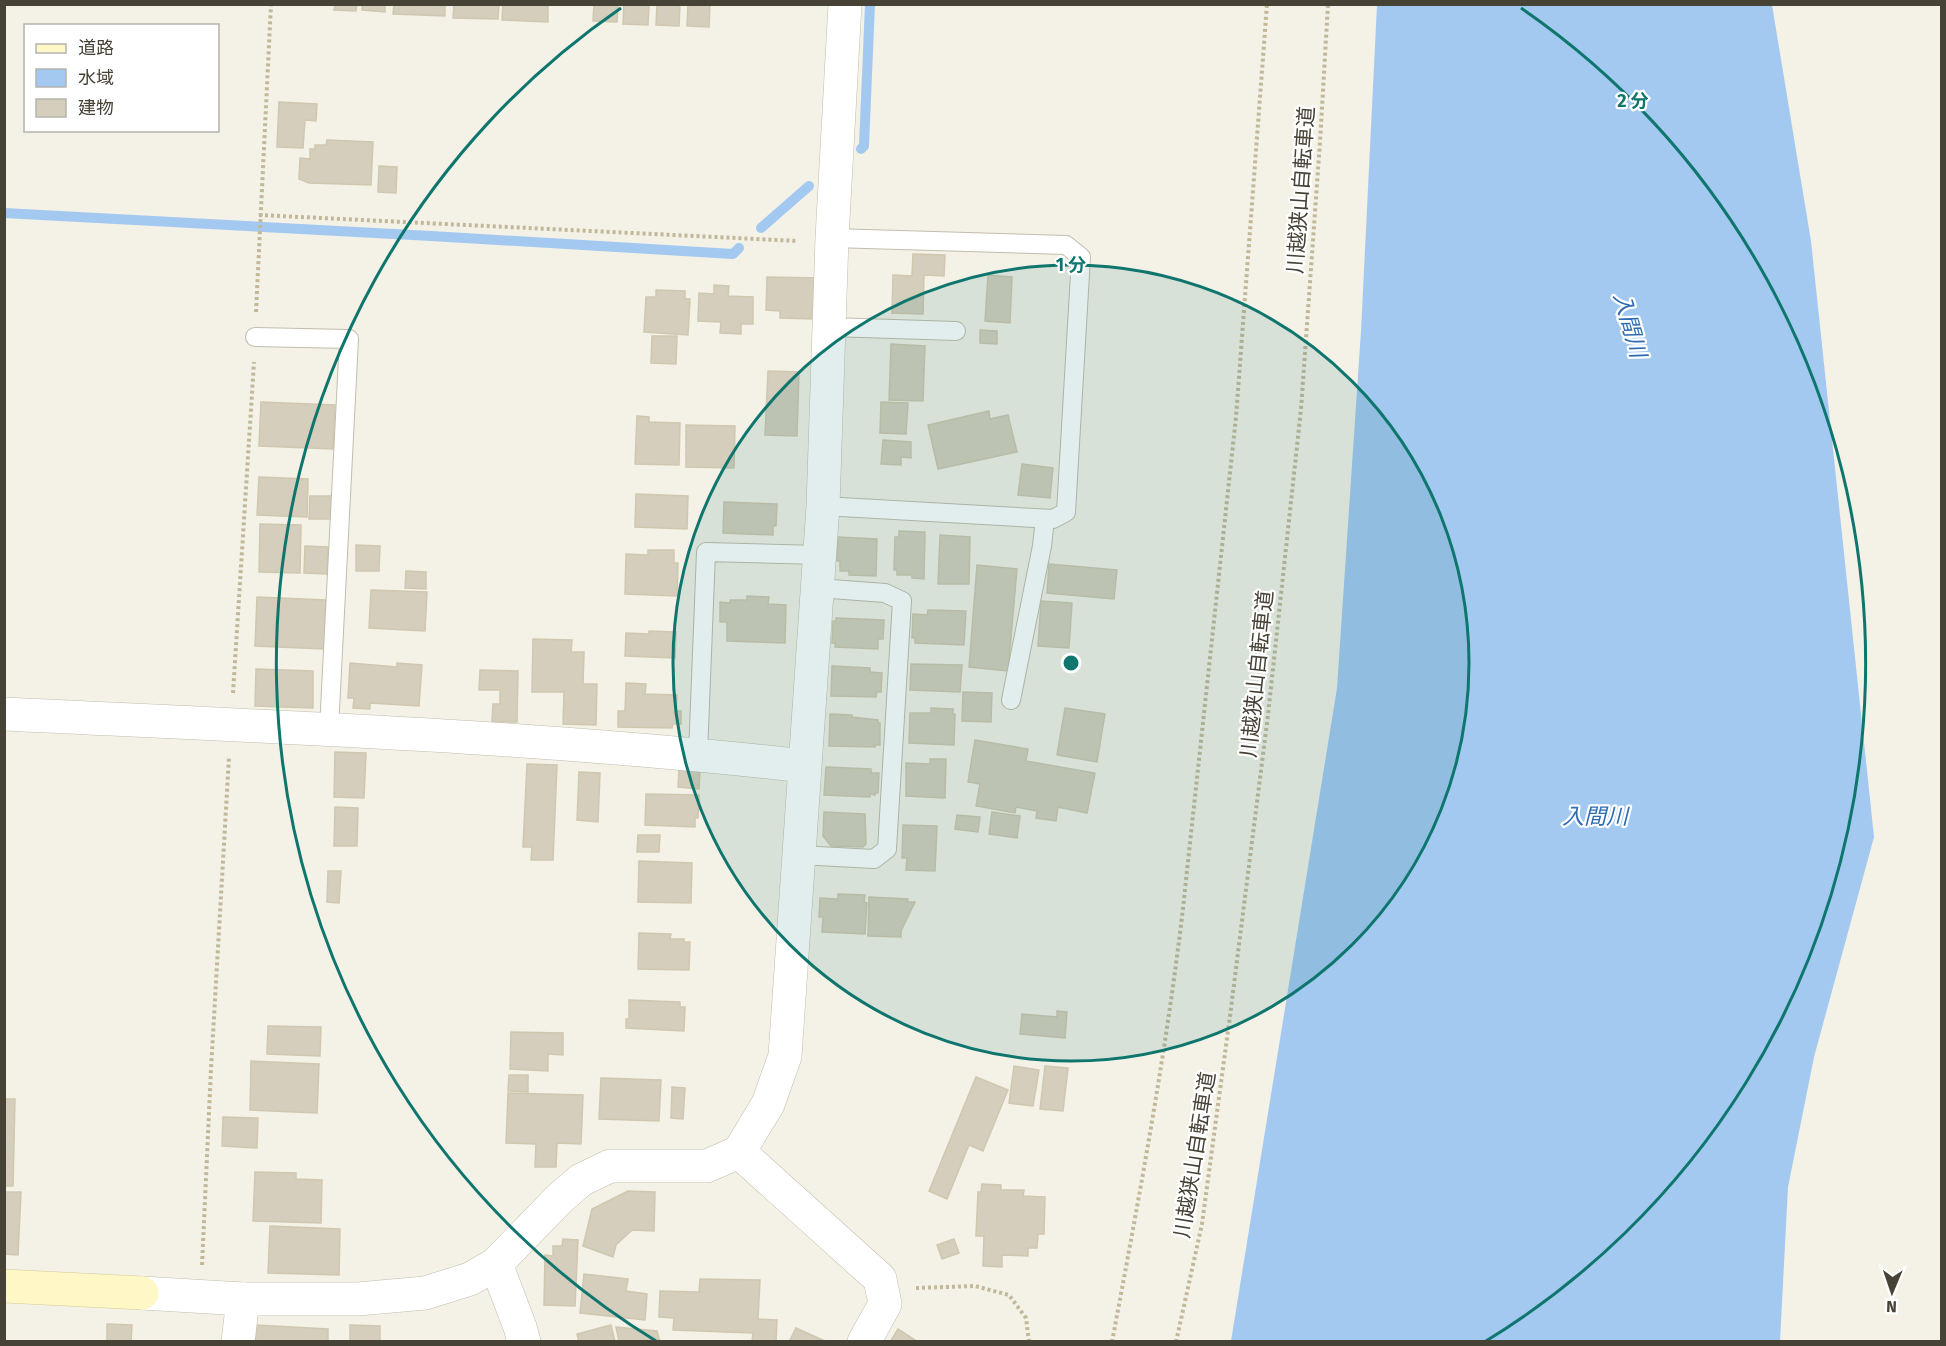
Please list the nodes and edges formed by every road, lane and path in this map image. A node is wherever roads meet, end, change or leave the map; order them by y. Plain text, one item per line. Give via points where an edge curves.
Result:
1 (270, 4) edge
2 (845, 4) edge
3 (1267, 4) edge
4 (1328, 4) edge
5 (259, 215) junction
6 (832, 241) junction
7 (830, 327) junction
8 (956, 331) dead end
9 (255, 337) junction
10 (823, 506) junction
11 (1045, 519) junction
12 (820, 555) junction
13 (818, 588) junction
14 (1011, 700) dead end
15 (4, 714) edge
16 (231, 725) junction
17 (329, 729) junction
18 (698, 754) junction
19 (804, 766) junction
20 (799, 855) junction
21 (739, 1152) junction
22 (496, 1263) junction
23 (880, 1279) junction
24 (4, 1286) edge
25 (201, 1295) junction
26 (243, 1299) junction
27 (238, 1341) edge
28 (524, 1341) edge
29 (864, 1341) edge
30 (1029, 1341) edge
31 (1112, 1341) edge
32 (1176, 1341) edge

1 - 5 path
2 - 6 street
3 - 31 path via 1236,417 1174,986
4 - 32 path, 川越狭山自転車道 via 1301,409 1268,715 1202,1224
5 - 6 path
5 - 9 path
6 - 7 street
6 - 11 lane via 1066,245 1081,257 1066,512
7 - 8 lane
7 - 10 street
9 - 16 path
9 - 17 lane via 349,339
10 - 11 lane
10 - 12 street
11 - 14 lane
12 - 13 street
12 - 18 lane via 706,552
13 - 19 street
13 - 20 lane via 885,593 902,602 887,849 874,859
15 - 16 street
16 - 17 street
16 - 25 path
17 - 18 street
18 - 19 street
19 - 20 street
20 - 21 street via 785,1056 768,1104
21 - 22 street via 706,1166 610,1166 581,1180
21 - 23 street
22 - 26 street via 470,1279 425,1293 358,1299
22 - 28 street
23 - 29 street via 885,1304
23 - 30 path via 916,1288 975,1286 1009,1295 1026,1318
24 - 25 street
25 - 26 street
26 - 27 street

